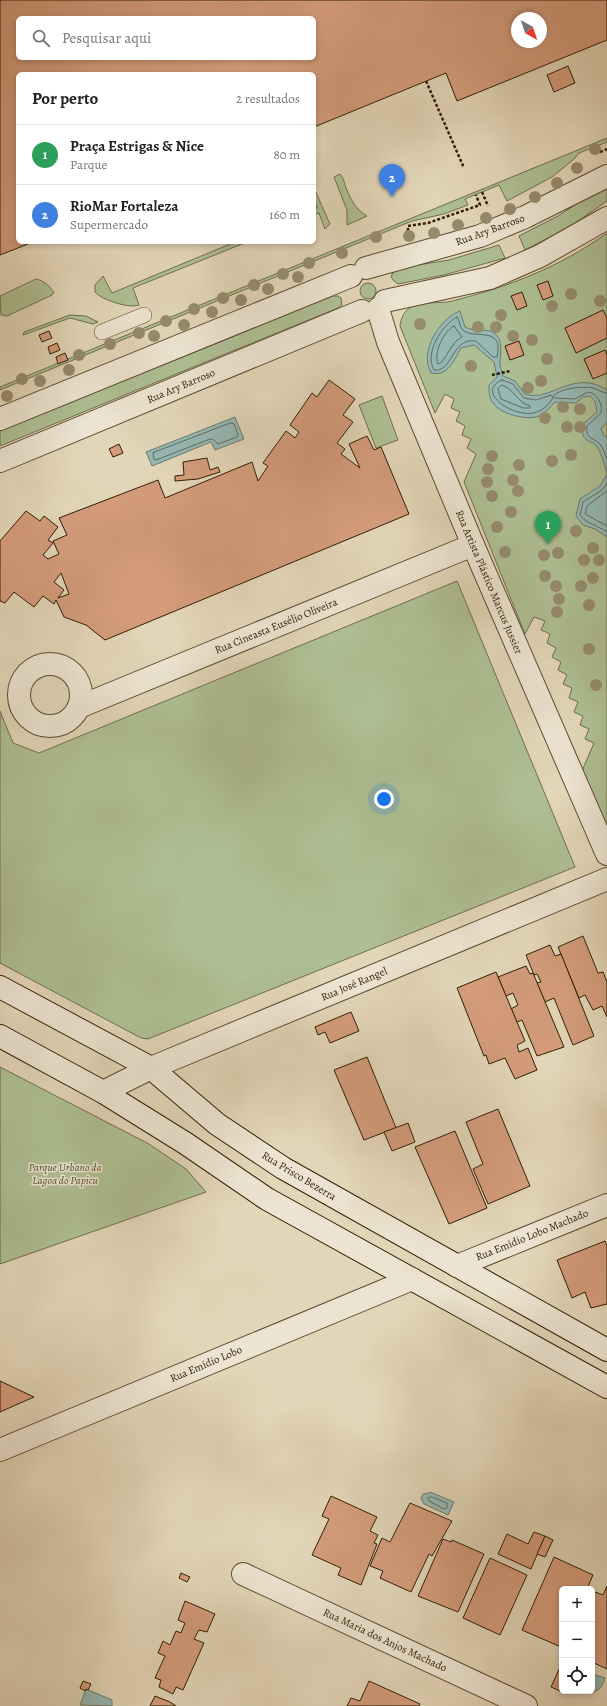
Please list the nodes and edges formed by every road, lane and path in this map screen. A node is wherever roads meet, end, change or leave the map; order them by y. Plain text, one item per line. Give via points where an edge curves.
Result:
1 (426, 81) dead end
2 (464, 168) dead end
3 (607, 176) edge
4 (482, 192) dead end
5 (476, 195) dead end
6 (487, 204) dead end
7 (607, 218) edge
8 (408, 233) dead end
9 (359, 272) junction
10 (375, 307) junction
11 (144, 315) dead end
12 (102, 332) dead end
13 (510, 371) dead end
14 (492, 375) dead end
15 (0, 419) edge
16 (0, 461) edge
17 (473, 545) junction
18 (79, 707) dead end
19 (607, 854) edge
20 (607, 879) edge
21 (0, 987) edge
22 (0, 1036) edge
23 (151, 1068) junction
24 (103, 1092) junction
25 (607, 1206) edge
26 (457, 1266) junction
27 (412, 1279) junction
28 (607, 1350) edge
29 (607, 1387) edge
30 (0, 1450) edge
31 (243, 1574) dead end
32 (526, 1706) edge

1 - 2 path
3 - 9 street, Rua Ary Barroso via 525,217 480,236
4 - 6 path
5 - 8 path via 480,205 428,223 408,226
7 - 10 street, Rua Ary Barroso via 540,256 490,278
9 - 10 street via 379,272 384,276 389,288
9 - 10 street via 347,282 347,297 356,308
9 - 15 street, Rua Ary Barroso
10 - 16 street, Rua Ary Barroso
10 - 17 street, Rua Artista Plástico Marcus Jussier
11 - 12 lane
13 - 14 path
17 - 18 street, Rua Cineasta Eusélio Oliveira
17 - 19 street, Rua Artista Plástico Marcus Jussier
20 - 23 street, Rua José Rangel
21 - 23 street, Rua Prisco Bezerra
22 - 24 street
23 - 24 street, Rua José Rangel
23 - 26 street, Rua Prisco Bezerra via 217,1124 283,1168
24 - 27 street via 185,1143 267,1199
25 - 26 street, Rua Emídio Lobo Machado
26 - 28 street, Rua Prisco Bezerra
27 - 29 street
27 - 30 street, Rua Emídio Lobo
31 - 32 street, Rua Maria dos Anjos Machado

